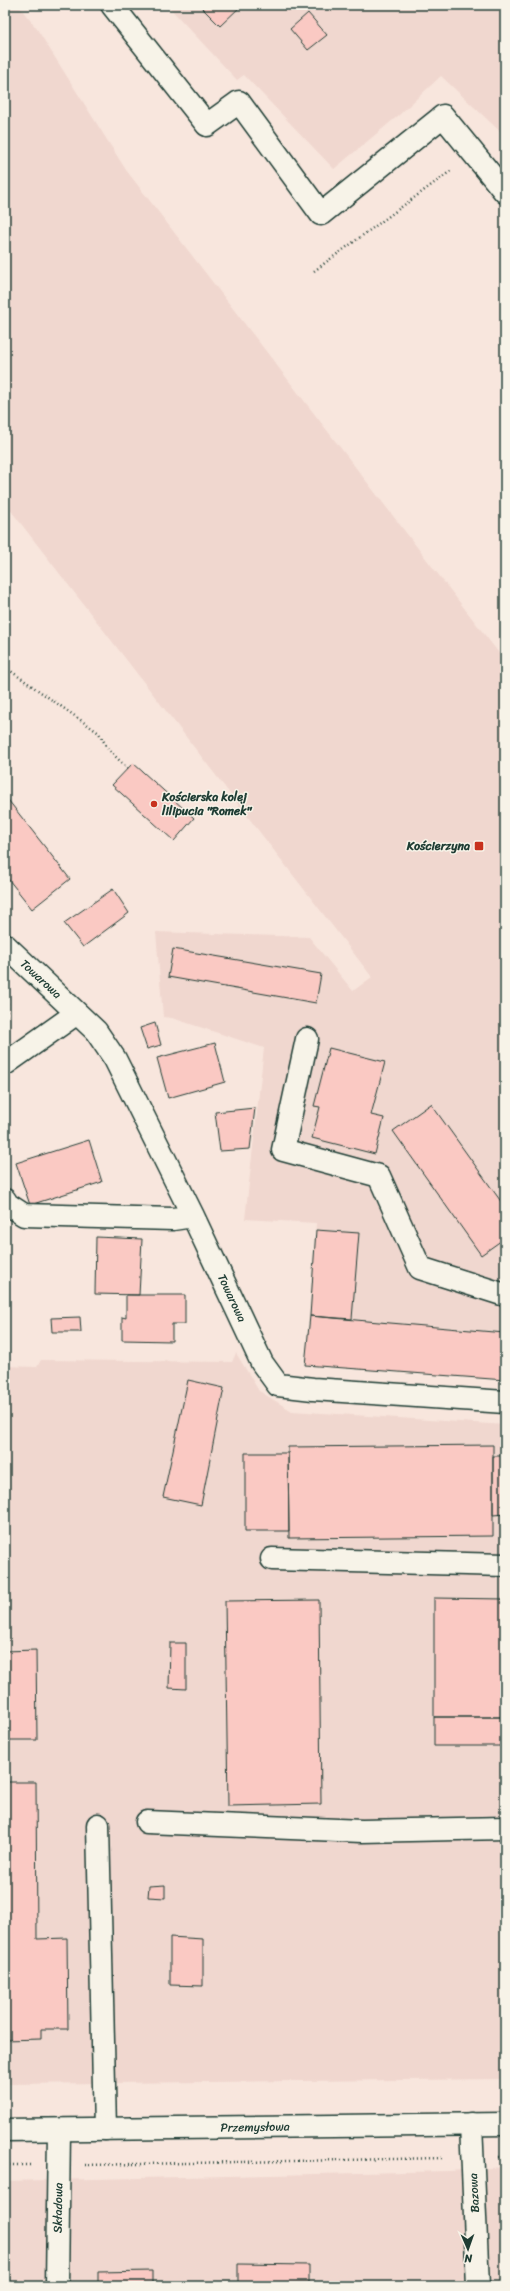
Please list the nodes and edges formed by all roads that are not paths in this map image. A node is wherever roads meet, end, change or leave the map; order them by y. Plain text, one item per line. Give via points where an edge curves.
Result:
1 (112, 5) edge
2 (505, 192) edge
3 (5, 945) edge
4 (77, 1013) junction
5 (307, 1039) dead end
6 (5, 1064) edge
7 (5, 1200) edge
8 (193, 1216) junction
9 (505, 1295) edge
10 (505, 1402) edge
11 (272, 1559) dead end
12 (505, 1565) edge
13 (147, 1822) dead end
14 (98, 1825) dead end
15 (505, 1828) edge
16 (471, 2124) junction
17 (505, 2124) edge
18 (105, 2129) junction
19 (5, 2130) edge
20 (59, 2130) junction
21 (57, 2286) edge
22 (478, 2286) edge

1 - 2 street via 207,125 239,102 321,214 443,116
3 - 4 street, Towarowa
4 - 6 street
4 - 8 street, Towarowa via 96,1031 115,1059
5 - 9 street via 283,1150 379,1176 420,1268
7 - 8 street via 24,1215 173,1219
8 - 10 street, Towarowa via 262,1363 278,1384 320,1390
11 - 12 street
13 - 15 street via 362,1831
14 - 18 street
16 - 17 street, Przemysłowa
16 - 18 street, Przemysłowa
16 - 22 street, Bazowa
18 - 20 street, Przemysłowa
19 - 20 street, Przemysłowa
20 - 21 street, Składowa

